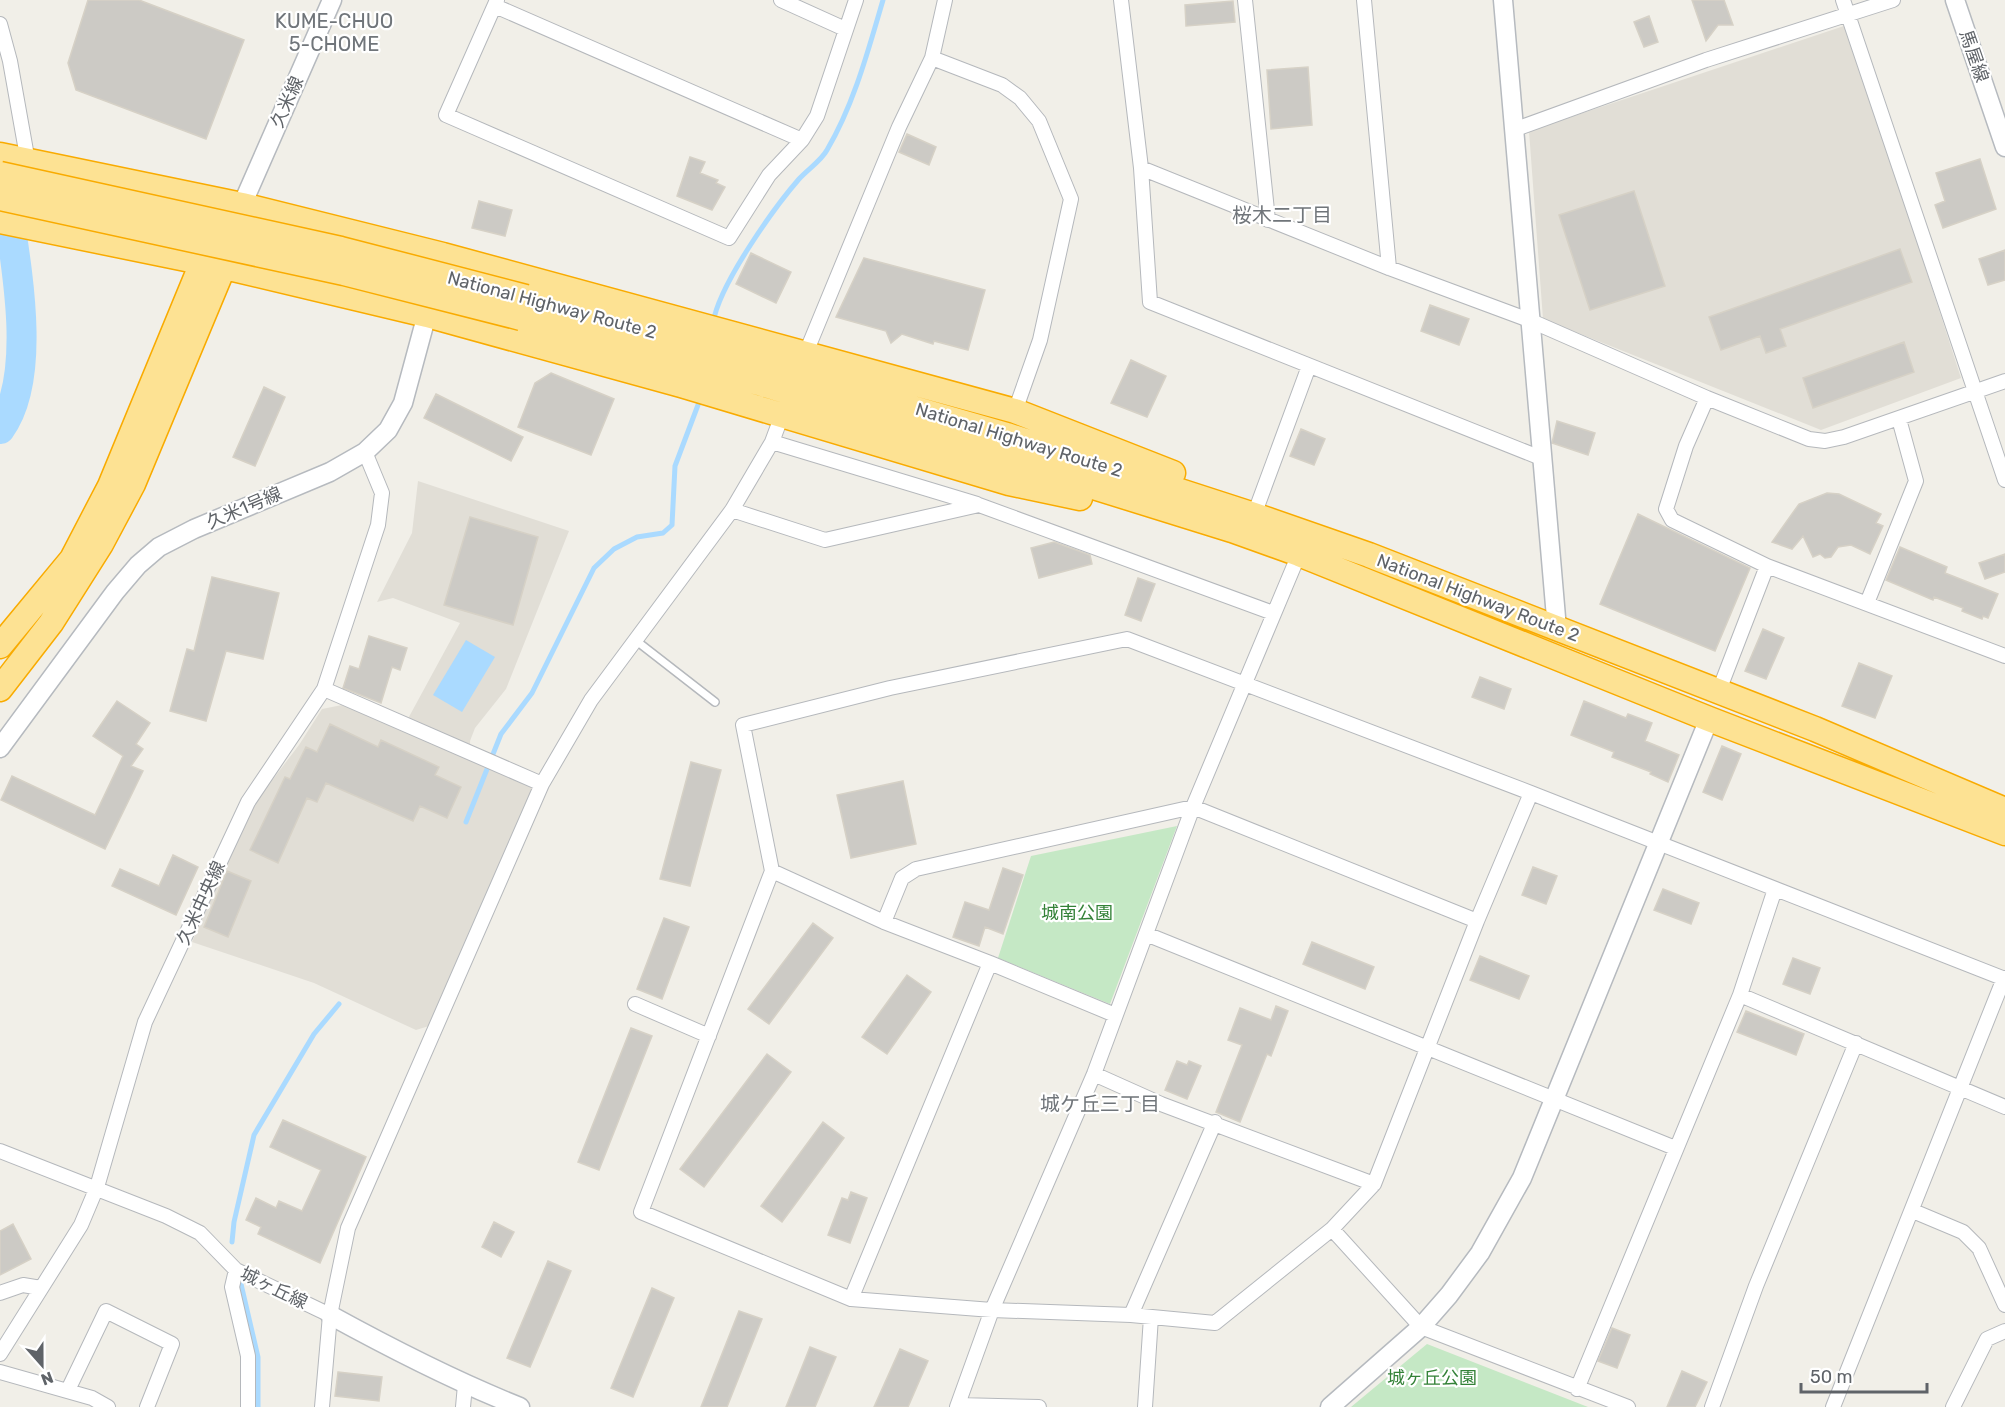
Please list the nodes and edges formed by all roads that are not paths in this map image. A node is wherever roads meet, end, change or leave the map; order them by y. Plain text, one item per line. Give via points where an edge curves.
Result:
1 (332, 0) edge
2 (782, 0) edge
3 (856, 0) edge
4 (945, 0) edge
5 (1121, 0) edge
6 (1245, 0) edge
7 (1364, 0) edge
8 (1504, 0) edge
9 (1843, 0) edge
10 (1893, 0) edge
11 (1955, 0) edge
12 (496, 3) edge
13 (1848, 15) junction
14 (0, 24) edge
15 (845, 28) junction
16 (932, 58) junction
17 (1516, 129) junction
18 (802, 140) junction
19 (2005, 147) edge
20 (0, 155) edge
21 (28, 162) junction
22 (1141, 168) junction
23 (0, 174) edge
24 (0, 198) edge
25 (242, 205) junction
26 (1268, 220) junction
27 (0, 221) edge
28 (443, 255) junction
29 (202, 263) junction
30 (225, 267) junction
31 (1389, 268) junction
32 (523, 307) junction
33 (427, 315) junction
34 (1529, 320) junction
35 (733, 354) junction
36 (805, 355) junction
37 (1310, 366) junction
38 (2005, 381) edge
39 (1977, 391) junction
40 (1707, 398) junction
41 (1015, 411) junction
42 (783, 415) junction
43 (1899, 418) junction
44 (772, 442) junction
45 (365, 452) junction
46 (1541, 458) junction
47 (2005, 480) edge
48 (979, 505) junction
49 (732, 510) junction
50 (1239, 517) junction
51 (1299, 554) junction
52 (1767, 566) junction
53 (1867, 603) junction
54 (1273, 613) junction
55 (1557, 628) junction
56 (634, 639) junction
57 (0, 646) edge
58 (2005, 656) edge
59 (1244, 684) junction
60 (0, 689) edge
61 (324, 689) junction
62 (1718, 693) junction
63 (715, 702) dead end
64 (1709, 719) junction
65 (0, 748) edge
66 (542, 784) junction
67 (1531, 793) junction
68 (1193, 807) junction
69 (2005, 810) edge
70 (2005, 833) edge
71 (1659, 844) junction
72 (772, 871) junction
73 (1775, 889) junction
74 (1477, 921) junction
75 (884, 922) junction
76 (1146, 934) junction
77 (990, 963) junction
78 (2005, 978) edge
79 (1740, 995) junction
80 (635, 1004) dead end
81 (1115, 1015) junction
82 (709, 1036) junction
83 (1856, 1043) junction
84 (1429, 1047) junction
85 (1094, 1074) junction
86 (1961, 1090) junction
87 (1554, 1100) junction
88 (2005, 1107) edge
89 (1215, 1122) junction
90 (1675, 1148) junction
91 (0, 1151) edge
92 (1374, 1184) junction
93 (97, 1187) junction
94 (1913, 1211) junction
95 (1332, 1229) junction
96 (236, 1270) junction
97 (41, 1288) junction
98 (0, 1293) edge
99 (851, 1299) junction
100 (2005, 1305) edge
101 (992, 1310) junction
102 (330, 1315) junction
103 (1131, 1315) junction
104 (1151, 1317) junction
105 (1421, 1327) junction
106 (2005, 1331) edge
107 (0, 1354) edge
108 (0, 1372) edge
109 (465, 1385) junction
110 (1577, 1389) junction
111 (68, 1390) junction
112 (957, 1406) edge
113 (108, 1407) edge
114 (147, 1407) edge
115 (248, 1407) edge
116 (322, 1407) edge
117 (463, 1407) edge
118 (520, 1407) edge
119 (1039, 1407) edge
120 (1144, 1407) edge
121 (1330, 1407) edge
122 (1628, 1407) edge
123 (1712, 1407) edge
124 (1833, 1407) edge
125 (1953, 1407) edge

1 - 25 street, 久米線
2 - 15 street
3 - 15 street
4 - 16 street
5 - 22 street
6 - 26 street
7 - 31 street
8 - 17 street
9 - 13 street
10 - 13 street
11 - 19 street, 馬屋線
12 - 18 street
12 - 18 street via 447,115 729,238 769,175
13 - 17 street via 1706,60
13 - 39 street
14 - 21 street
15 - 18 street via 817,116
16 - 36 street via 898,127
16 - 41 street via 1002,85 1020,98 1039,121 1071,199 1040,340
17 - 34 street
20 - 21 highway
21 - 25 highway
22 - 26 street
22 - 37 street via 1150,302
23 - 32 highway, National Highway Route 2, bridge via 341,249
24 - 32 highway, National Highway Route 2, bridge via 344,273
25 - 28 highway
25 - 29 highway
25 - 30 highway
26 - 31 street
27 - 29 highway
28 - 33 street, 久米1号線
28 - 35 highway via 699,325
29 - 30 highway
29 - 57 highway via 110,486 78,549
30 - 33 highway
30 - 60 highway via 101,544 51,623
31 - 34 street
32 - 35 highway, National Highway Route 2 via 674,348
33 - 42 highway
33 - 45 street, 久米1号線 via 403,403 388,430
34 - 40 street
34 - 46 street
35 - 36 highway
35 - 50 highway, National Highway Route 2 via 1007,435
36 - 41 highway
37 - 46 street
37 - 50 street
38 - 39 street
39 - 43 street
39 - 47 street
40 - 43 street via 1809,439 1825,441
40 - 52 street via 1686,446 1666,509 1672,520
41 - 50 highway via 1195,481
42 - 44 street
42 - 50 highway via 1010,483
43 - 53 street via 1916,481
44 - 48 street
44 - 49 street
45 - 61 street, 久米中央線 via 382,493 378,525
45 - 65 street, 久米1号線 via 330,472 159,547 115,592
46 - 55 street
48 - 49 street via 825,540
48 - 54 street
49 - 56 street
50 - 51 highway, National Highway Route 2
50 - 55 highway, National Highway Route 2 via 1368,555
51 - 54 street
51 - 64 highway, National Highway Route 2
52 - 53 street
52 - 62 street
53 - 58 street
54 - 59 street
55 - 62 highway, National Highway Route 2
56 - 63 lane
56 - 66 street via 591,700
59 - 67 street
59 - 68 street
59 - 72 street via 1126,639 890,688 743,725
61 - 66 street
61 - 93 street, 久米中央線 via 248,802 146,1022
62 - 69 highway, National Highway Route 2 via 1815,729
64 - 70 highway, National Highway Route 2
64 - 71 street
66 - 102 street via 348,1228
67 - 71 street
67 - 74 street
68 - 74 street
68 - 75 street via 916,869 902,878
68 - 76 street
71 - 73 street
71 - 87 street
72 - 75 street
72 - 82 street
73 - 78 street
73 - 79 street
74 - 84 street
75 - 77 street
76 - 81 street
76 - 84 street
77 - 81 street
77 - 99 street
78 - 86 street
79 - 83 street
79 - 90 street
80 - 82 street
81 - 85 street
82 - 99 street via 641,1212
83 - 86 street
83 - 123 street via 1756,1286
84 - 87 street
84 - 92 street
85 - 89 street via 1161,1104
85 - 101 street
86 - 88 street
86 - 94 street
87 - 90 street
87 - 105 street via 1522,1178 1480,1253
89 - 92 street
89 - 103 street
90 - 110 street
91 - 93 street, 城ヶ丘線
92 - 95 street
93 - 96 street, 城ヶ丘線 via 200,1233
93 - 97 street, 久米中央線 via 81,1225
94 - 100 street via 1963,1232 1979,1248
94 - 124 street
95 - 104 street via 1215,1323
95 - 105 street
96 - 102 street, 城ヶ丘線
96 - 115 street via 232,1287 248,1356
97 - 98 street via 23,1285
97 - 107 street, 久米中央線
99 - 101 street
101 - 103 street
101 - 112 street
102 - 109 street, 城ヶ丘線
102 - 116 street
103 - 104 street
104 - 120 street
105 - 110 street
105 - 121 street
106 - 125 street via 1987,1339
108 - 111 street
109 - 117 street
109 - 118 street, 城ヶ丘線
110 - 122 street
111 - 113 street
111 - 114 street via 106,1311 172,1344
112 - 119 street

